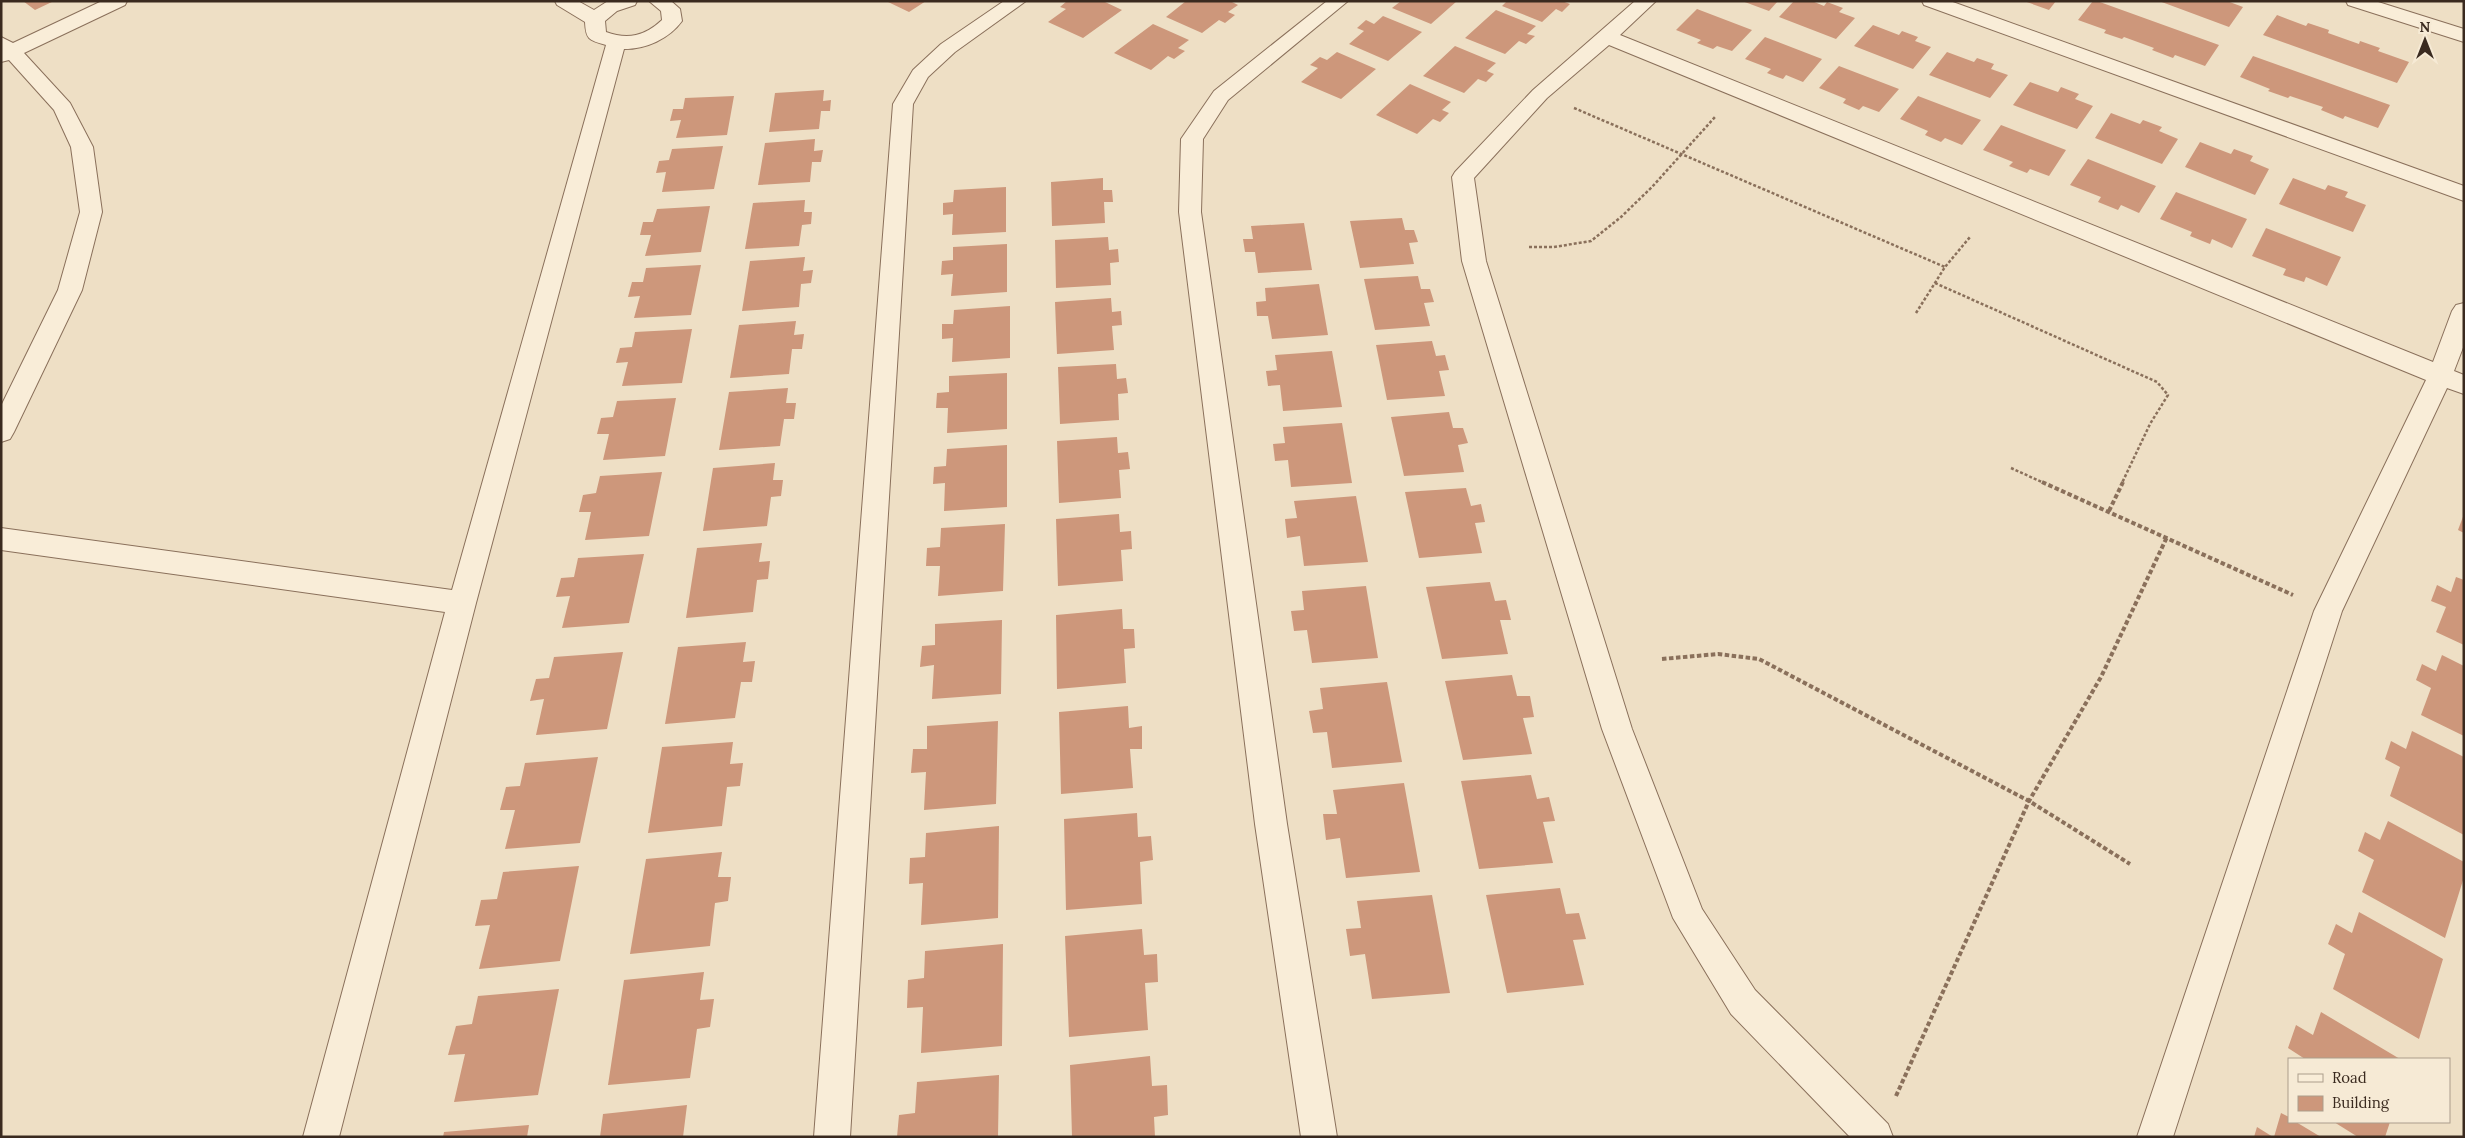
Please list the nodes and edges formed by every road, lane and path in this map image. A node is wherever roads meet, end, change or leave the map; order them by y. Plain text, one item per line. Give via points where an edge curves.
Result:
1 (118, 1) edge
2 (564, 1) edge
3 (628, 1) edge
4 (658, 1) edge
5 (1017, 1) edge
6 (1339, 1) edge
7 (1647, 1) edge
8 (1931, 1) edge
9 (2355, 1) edge
10 (595, 19) junction
11 (2464, 36) edge
12 (1607, 37) junction
13 (616, 44) junction
14 (5, 50) edge
15 (1740, 91) junction
16 (1540, 94) junction
17 (1680, 154) junction
18 (2464, 194) edge
19 (1970, 237) dead end
20 (1529, 247) dead end
21 (1946, 267) junction
22 (1935, 283) junction
23 (2464, 311) edge
24 (1916, 313) dead end
25 (2452, 381) edge
26 (1, 432) edge
27 (2011, 468) dead end
28 (2110, 511) junction
29 (2167, 537) junction
30 (1, 539) edge
31 (462, 603) junction
32 (2328, 611) junction
33 (1662, 659) dead end
34 (2029, 801) junction
35 (2130, 864) dead end
36 (1894, 1100) dead end
37 (322, 1137) edge
38 (832, 1137) edge
39 (1319, 1137) edge
40 (1875, 1137) edge
41 (2155, 1137) edge

1 - 14 street
2 - 10 street
3 - 10 street via 610,6
4 - 13 street via 670,9 672,21 660,34 639,42
5 - 38 street via 948,48 920,74 903,104
6 - 39 street via 1221,96 1192,140 1190,212 1271,824
7 - 12 street
8 - 18 street
9 - 11 street
10 - 13 street via 596,35
12 - 15 street
12 - 16 street
13 - 31 street
14 - 26 street via 63,108 82,146 91,212 70,290
15 - 17 path
15 - 25 street
16 - 17 path
16 - 40 street via 1463,177 1474,261 1617,729 1689,918 1743,1002
17 - 20 path via 1652,187 1591,241
17 - 21 path
19 - 21 path
21 - 22 path
22 - 24 path
22 - 28 path via 2157,382 2168,395 2150,424
23 - 25 street
25 - 32 street
27 - 28 path
28 - 29 path
29 - 32 path
29 - 34 path via 2101,677
30 - 31 street
31 - 37 street
32 - 41 street
33 - 34 path via 1718,654 1759,659
34 - 35 path
34 - 36 path

